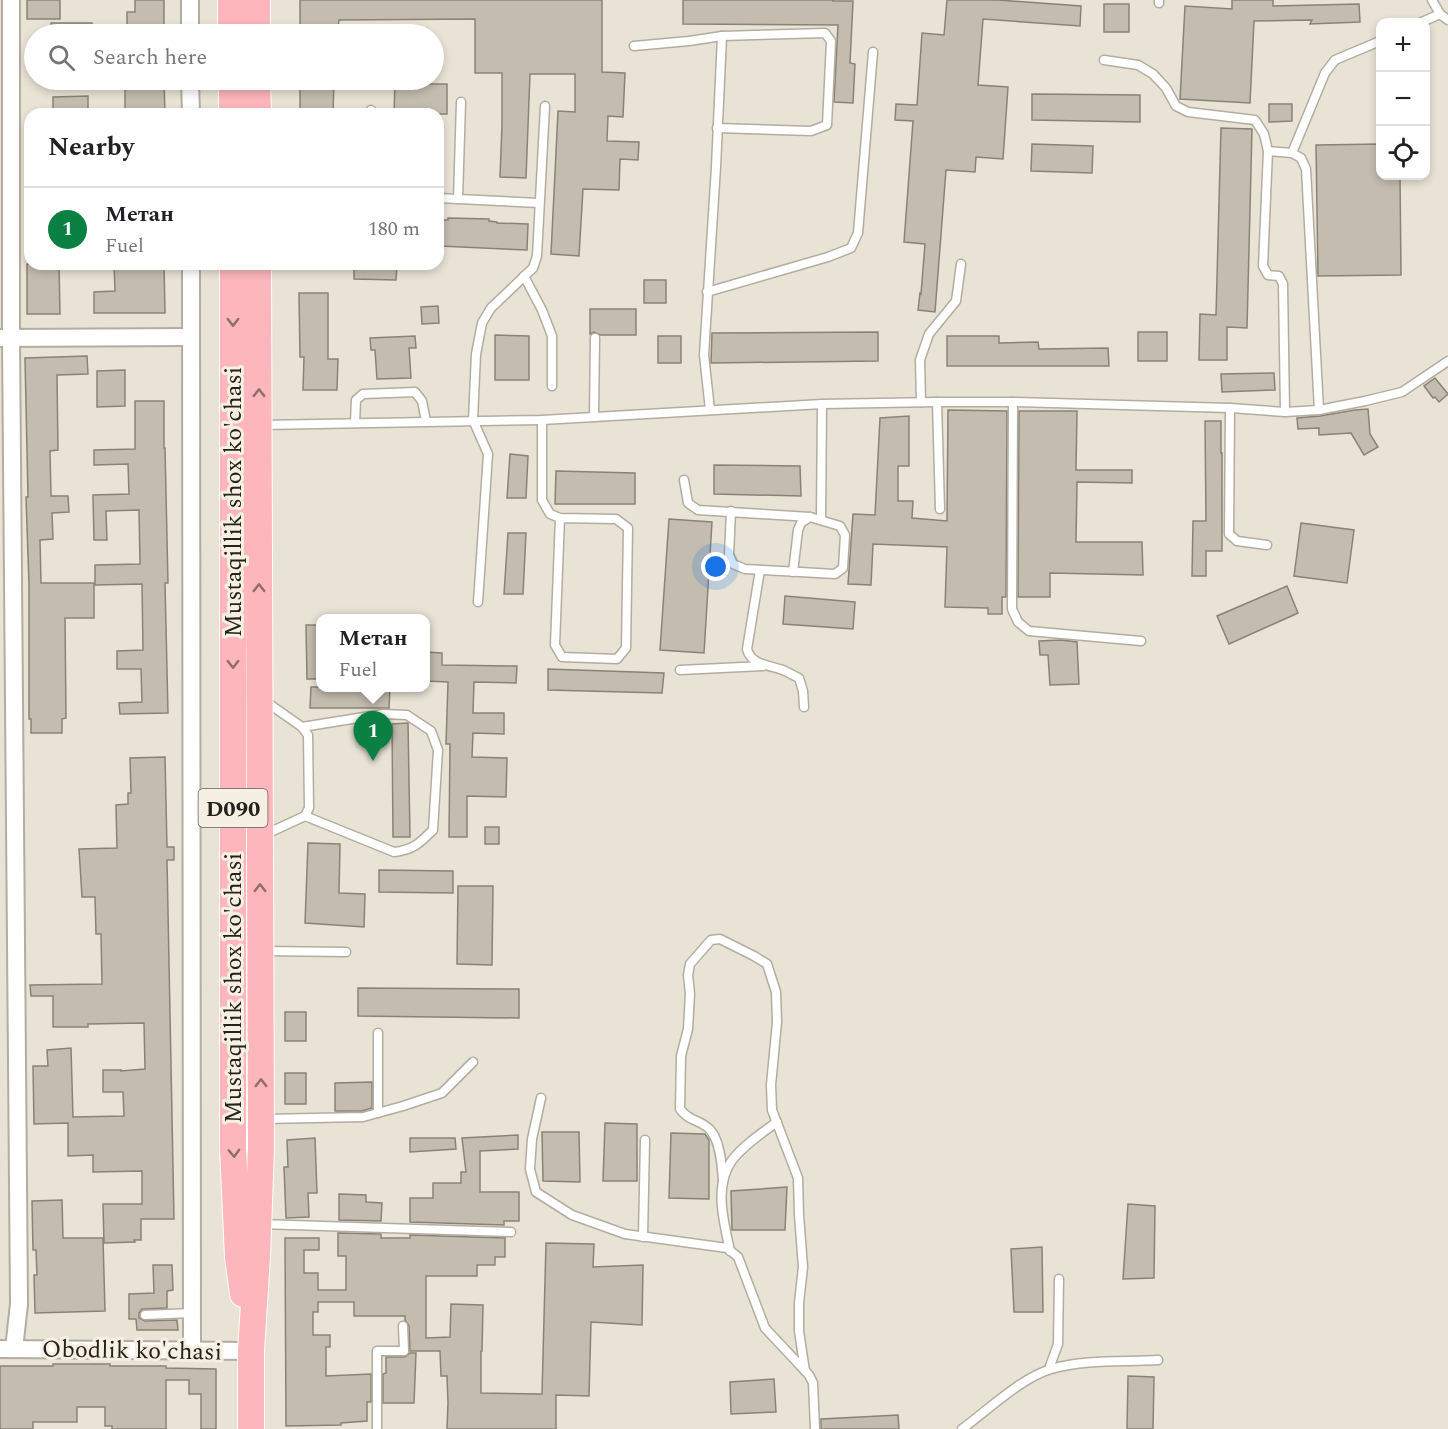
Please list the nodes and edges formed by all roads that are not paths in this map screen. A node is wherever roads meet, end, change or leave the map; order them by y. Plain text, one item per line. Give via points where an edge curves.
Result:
1 (11, 0) edge
2 (190, 0) edge
3 (231, 0) edge
4 (257, 0) edge
5 (1432, 0) edge
6 (1440, 14) junction
7 (1430, 18) edge
8 (1448, 20) edge
9 (190, 24) edge
10 (231, 24) edge
11 (257, 24) edge
12 (722, 36) junction
13 (1376, 43) edge
14 (634, 46) dead end
15 (873, 52) dead end
16 (1104, 60) dead end
17 (190, 90) edge
18 (232, 90) edge
19 (257, 90) edge
20 (461, 102) dead end
21 (545, 106) dead end
22 (190, 108) edge
23 (232, 108) edge
24 (258, 108) edge
25 (717, 128) junction
26 (1268, 151) junction
27 (1292, 153) junction
28 (444, 198) edge
29 (458, 199) junction
30 (539, 203) junction
31 (961, 264) dead end
32 (191, 270) edge
33 (233, 270) edge
34 (258, 270) edge
35 (524, 276) junction
36 (707, 292) junction
37 (191, 337) junction
38 (6, 338) edge
39 (595, 338) dead end
40 (1448, 361) edge
41 (552, 386) dead end
42 (921, 402) junction
43 (937, 402) junction
44 (1013, 402) junction
45 (822, 404) junction
46 (1230, 408) junction
47 (710, 410) junction
48 (1319, 410) junction
49 (1285, 412) junction
50 (594, 417) junction
51 (472, 420) junction
52 (542, 420) junction
53 (426, 421) junction
54 (355, 423) junction
55 (259, 425) junction
56 (684, 480) dead end
57 (940, 510) dead end
58 (731, 511) junction
59 (810, 517) junction
60 (560, 518) junction
61 (821, 520) junction
62 (1267, 545) dead end
63 (760, 570) junction
64 (793, 572) junction
65 (478, 602) dead end
66 (1141, 642) dead end
67 (768, 666) junction
68 (680, 670) dead end
69 (260, 697) junction
70 (804, 707) dead end
71 (302, 726) junction
72 (304, 816) junction
73 (260, 837) junction
74 (260, 951) junction
75 (346, 952) dead end
76 (378, 1033) dead end
77 (473, 1062) dead end
78 (541, 1098) dead end
79 (378, 1113) junction
80 (261, 1119) junction
81 (777, 1122) junction
82 (645, 1140) dead end
83 (723, 1180) junction
84 (258, 1224) junction
85 (511, 1232) dead end
86 (643, 1237) junction
87 (730, 1251) junction
88 (1059, 1279) dead end
89 (192, 1313) junction
90 (145, 1315) dead end
91 (403, 1326) dead end
92 (7, 1349) edge
93 (192, 1350) junction
94 (251, 1351) junction
95 (1158, 1360) dead end
96 (1049, 1369) junction
97 (805, 1371) junction
98 (251, 1429) edge
99 (377, 1429) edge
100 (815, 1429) edge
101 (962, 1429) edge

1 - 38 street, Obodlik ko'chasi
2 - 9 street
3 - 10 main road
4 - 11 main road
5 - 6 lane
6 - 7 lane
6 - 8 lane
12 - 14 lane
12 - 25 lane
12 - 25 lane via 825,33 831,41 827,125 811,131
13 - 27 lane via 1335,60 1325,73
15 - 36 lane via 858,233 851,248
16 - 26 lane via 1138,65 1153,74 1176,106 1188,112 1255,120
17 - 22 street
18 - 23 main road
19 - 24 main road
20 - 29 lane
21 - 30 lane
25 - 36 lane
26 - 27 lane
26 - 49 lane via 1263,266 1268,275 1279,276 1283,284
27 - 48 lane via 1306,169
28 - 29 lane
29 - 30 lane
30 - 35 lane via 537,256
31 - 42 lane via 956,301 929,334 920,360
32 - 37 street
33 -> 94 main road, Mustaqillik shox ko'chasi / D090 via 233,1148 238,1257
55 -> 34 main road, Mustaqillik shox ko'chasi / D090
35 - 41 lane via 552,336
35 - 51 lane via 491,308 482,323
36 - 47 lane via 704,355
37 - 38 street
37 - 89 street
38 - 92 street, Obodlik ko'chasi via 19,1304
39 - 50 lane
40 - 48 lane via 1402,392
42 - 43 lane
42 - 45 lane
43 - 44 lane
43 - 57 lane
44 - 46 lane
44 - 66 lane via 1012,609 1018,622 1029,631
45 - 47 lane
45 - 61 lane
46 - 49 lane
46 - 62 lane via 1229,534 1238,541
47 - 50 lane
48 - 49 lane
50 - 52 lane
51 - 52 lane
51 - 53 lane
51 - 65 lane via 488,454
52 - 60 lane via 542,500 550,514
53 - 54 lane
53 - 54 lane via 422,400 416,392 363,394 356,400
54 - 55 lane
69 -> 55 main road, Mustaqillik shox ko'chasi / D090
56 - 58 lane via 688,503 698,510
58 - 59 lane
58 - 63 lane via 729,555 734,564
59 - 61 lane
59 - 64 lane via 798,530
60 - 60 lane via 616,519 628,528 626,648 617,659 562,657 555,645
61 - 64 lane via 840,526 845,535 843,568 835,574
63 - 64 lane
63 - 67 lane via 747,650 753,660
67 - 68 lane
67 - 70 lane via 799,678
69 - 71 lane
69 - 73 main road, Mustaqillik shox ko'chasi / D090
71 - 72 lane via 308,735 309,808
71 - 72 lane via 383,714 407,715 431,731 438,750 433,830 406,851 394,852
72 - 73 lane
74 -> 73 main road, Mustaqillik shox ko'chasi / D090
74 - 75 lane
80 -> 74 main road, Mustaqillik shox ko'chasi / D090
76 - 79 lane
77 - 79 lane via 442,1093
78 - 86 lane via 530,1168 536,1192 572,1215
79 - 80 lane via 363,1117
80 - 84 main road, Mustaqillik shox ko'chasi / D090
81 - 83 lane via 732,1160
81 - 83 lane via 772,1110 771,1085 776,992 767,964 720,939 711,940 690,964 680,1109 685,1116 709,1127 720,1155
81 - 97 lane via 798,1178 803,1267 799,1331
82 - 86 lane
83 - 87 lane via 721,1203
84 - 85 lane
84 - 94 main road, Mustaqillik shox ko'chasi / D090
86 - 87 lane
87 - 97 lane via 738,1257 765,1328
88 - 96 lane via 1058,1344
89 - 90 lane
89 - 93 street
91 - 99 lane via 404,1351 377,1351
92 - 93 street, Obodlik ko'chasi
93 - 94 street, Obodlik ko'chasi
94 - 98 main road, Mustaqillik shox ko'chasi / D090
95 - 96 lane via 1081,1363
96 - 101 lane via 1023,1382
97 - 100 lane via 813,1383

